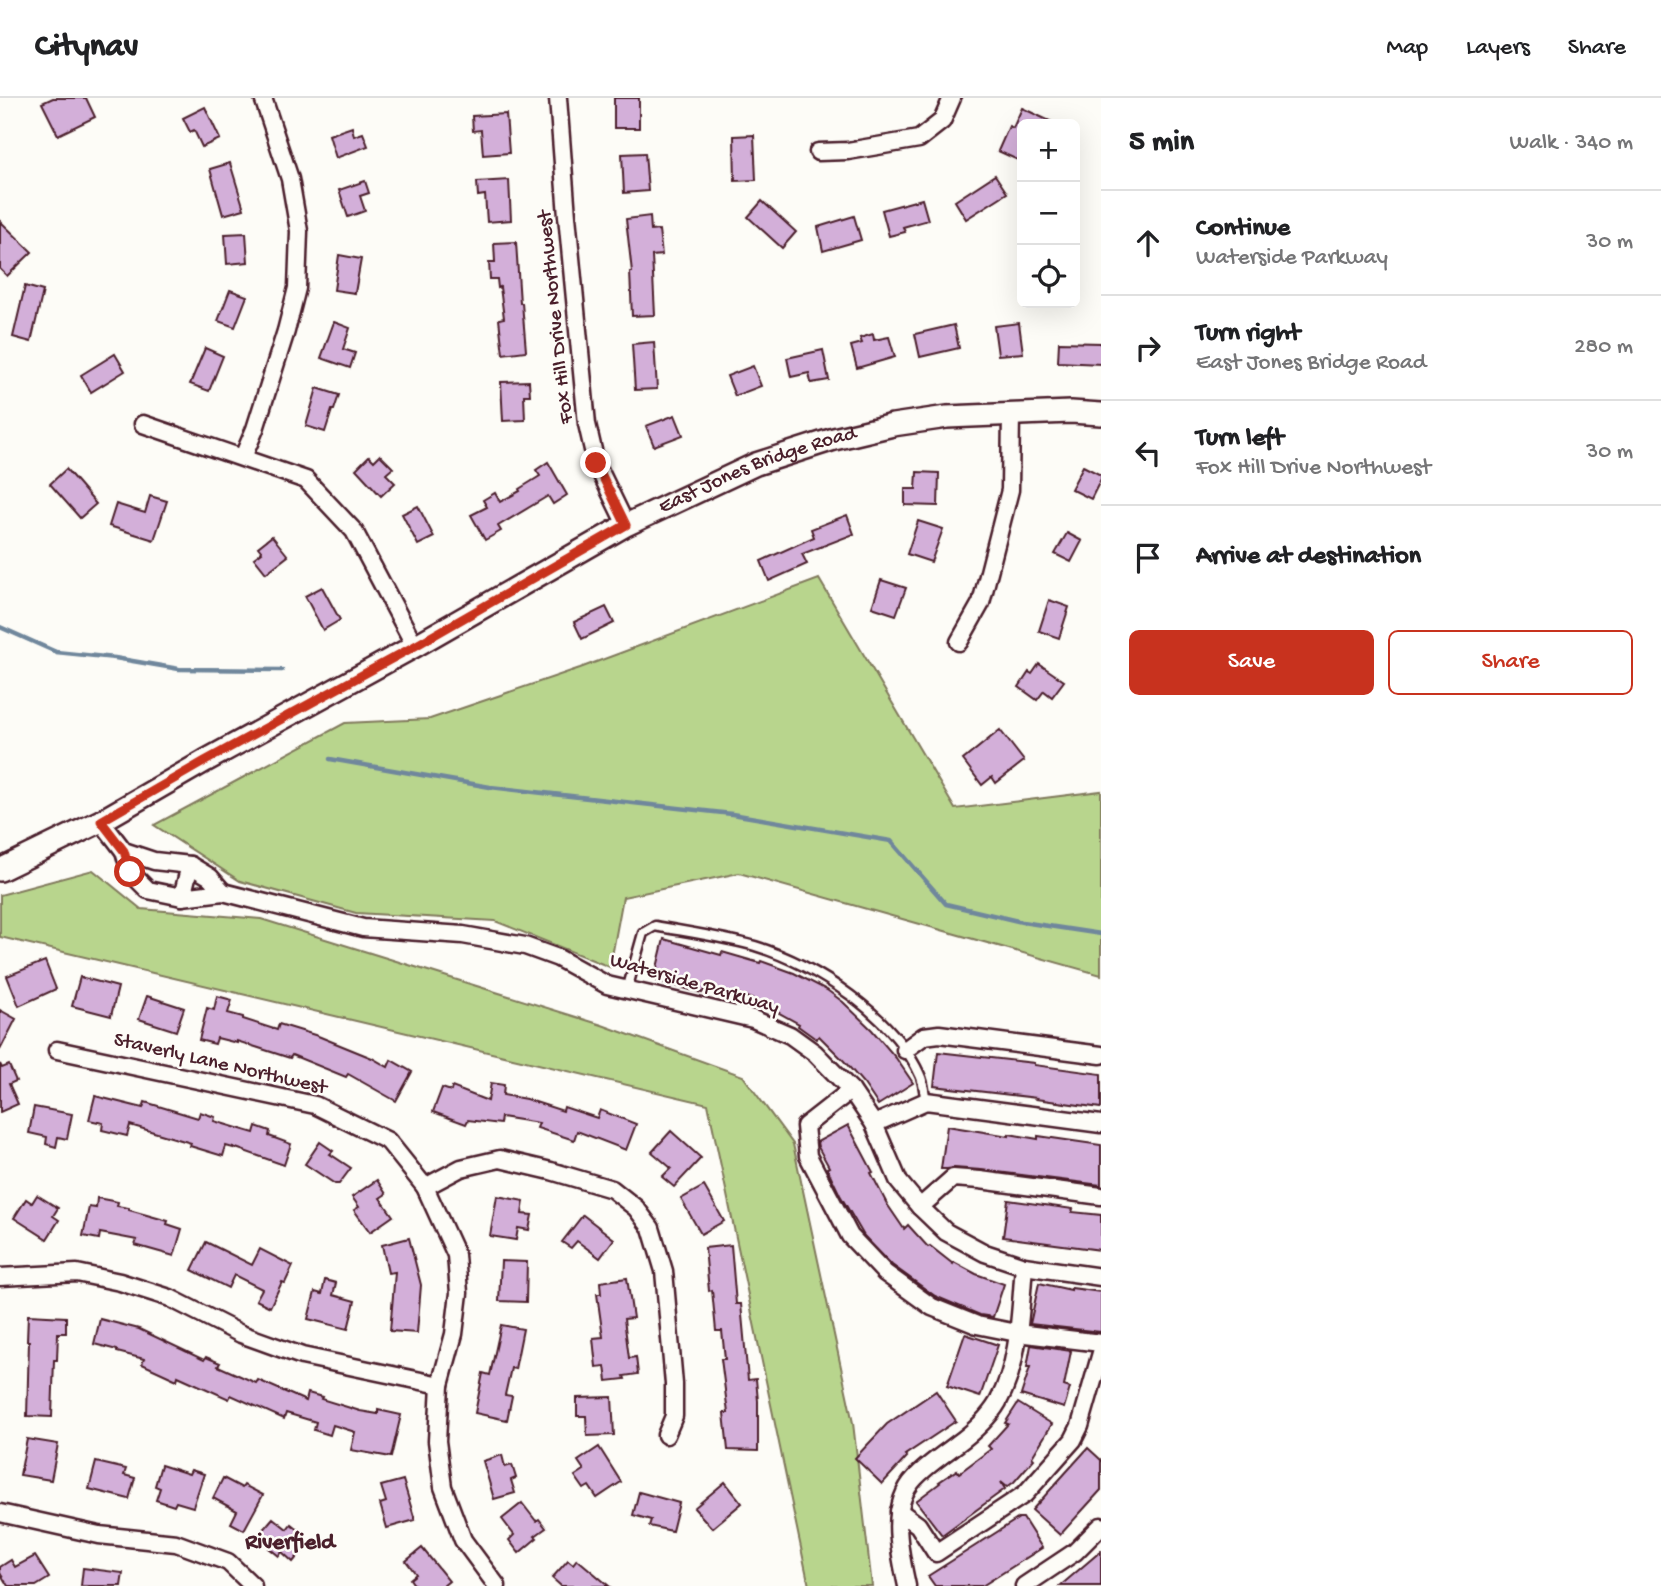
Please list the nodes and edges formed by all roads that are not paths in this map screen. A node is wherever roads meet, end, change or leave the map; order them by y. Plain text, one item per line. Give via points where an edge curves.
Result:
1 (263, 98) edge
2 (558, 98) edge
3 (952, 98) edge
4 (818, 152) dead end
5 (1012, 414) junction
6 (1101, 414) edge
7 (143, 424) dead end
8 (243, 457) junction
9 (626, 525) junction
10 (959, 642) dead end
11 (415, 646) junction
12 (101, 821) junction
13 (124, 851) junction
14 (190, 865) junction
15 (0, 870) edge
16 (223, 892) junction
17 (182, 897) junction
18 (628, 990) junction
19 (57, 1050) dead end
20 (905, 1050) junction
21 (1101, 1055) edge
22 (850, 1090) junction
23 (926, 1101) junction
24 (874, 1124) junction
25 (1101, 1124) edge
26 (425, 1187) junction
27 (1101, 1196) edge
28 (920, 1208) junction
29 (1024, 1266) junction
30 (0, 1277) edge
31 (1101, 1277) edge
32 (1017, 1333) junction
33 (1101, 1343) edge
34 (1101, 1353) edge
35 (440, 1385) junction
36 (666, 1435) dead end
37 (899, 1511) junction
38 (0, 1513) edge
39 (1101, 1526) edge
40 (253, 1586) edge
41 (497, 1586) edge
42 (907, 1586) edge
43 (1024, 1586) edge

1 - 8 street via 290,179 297,218 297,288
2 - 9 street, Fox Hill Drive Northwest via 587,424 596,463
3 - 4 street via 942,121 919,139
5 - 6 street, East Jones Bridge Road
5 - 9 street, East Jones Bridge Road via 947,417 834,439 756,464
5 - 10 street via 1010,490 981,603
7 - 8 street
8 - 11 street via 306,480 354,531
9 - 11 street, East Jones Bridge Road
11 - 12 street, East Jones Bridge Road
12 - 13 street, Waterside Parkway
12 - 15 street, East Jones Bridge Road
13 - 14 street via 154,861
13 - 17 street, Waterside Parkway via 130,872 148,890
14 - 16 street, Waterside Parkway
14 - 17 street
16 - 17 street, Waterside Parkway
16 - 18 street, Waterside Parkway via 363,928 525,946 607,985
18 - 20 lane via 643,933 655,926 754,946 796,962 845,990 884,1024
18 - 22 street, Waterside Parkway via 753,1019 790,1035 815,1053
19 - 26 street, Staverly Lane Northwest via 315,1105 388,1141
20 - 21 street via 924,1036 939,1034
20 - 23 lane via 922,1077
22 - 24 street, Waterside Parkway
22 - 32 street via 805,1126 808,1156 850,1236 886,1273 932,1307 977,1325
23 - 24 street
23 - 25 street
24 - 28 street, Waterside Parkway via 900,1182
26 - 35 street, Staverly Lane Northwest via 456,1255 459,1293
26 - 36 street via 461,1168 500,1159 612,1189 636,1208 651,1228 664,1271 674,1395 674,1416
27 - 28 street via 953,1178
28 - 29 street, Waterside Parkway via 946,1232 985,1253
29 - 31 street, Waterside Parkway
29 - 32 street
30 - 35 street via 77,1273 120,1282 170,1298 241,1334 302,1356
32 - 33 street
32 - 37 street via 1009,1377 997,1405 975,1431 913,1479
34 - 37 street via 1073,1440 1025,1494 936,1553 918,1525
35 - 41 street, Staverly Lane Northwest via 437,1441 443,1487 463,1539
37 - 42 street via 900,1555
38 - 40 street via 99,1535 176,1542 228,1562
39 - 43 street via 1075,1552

